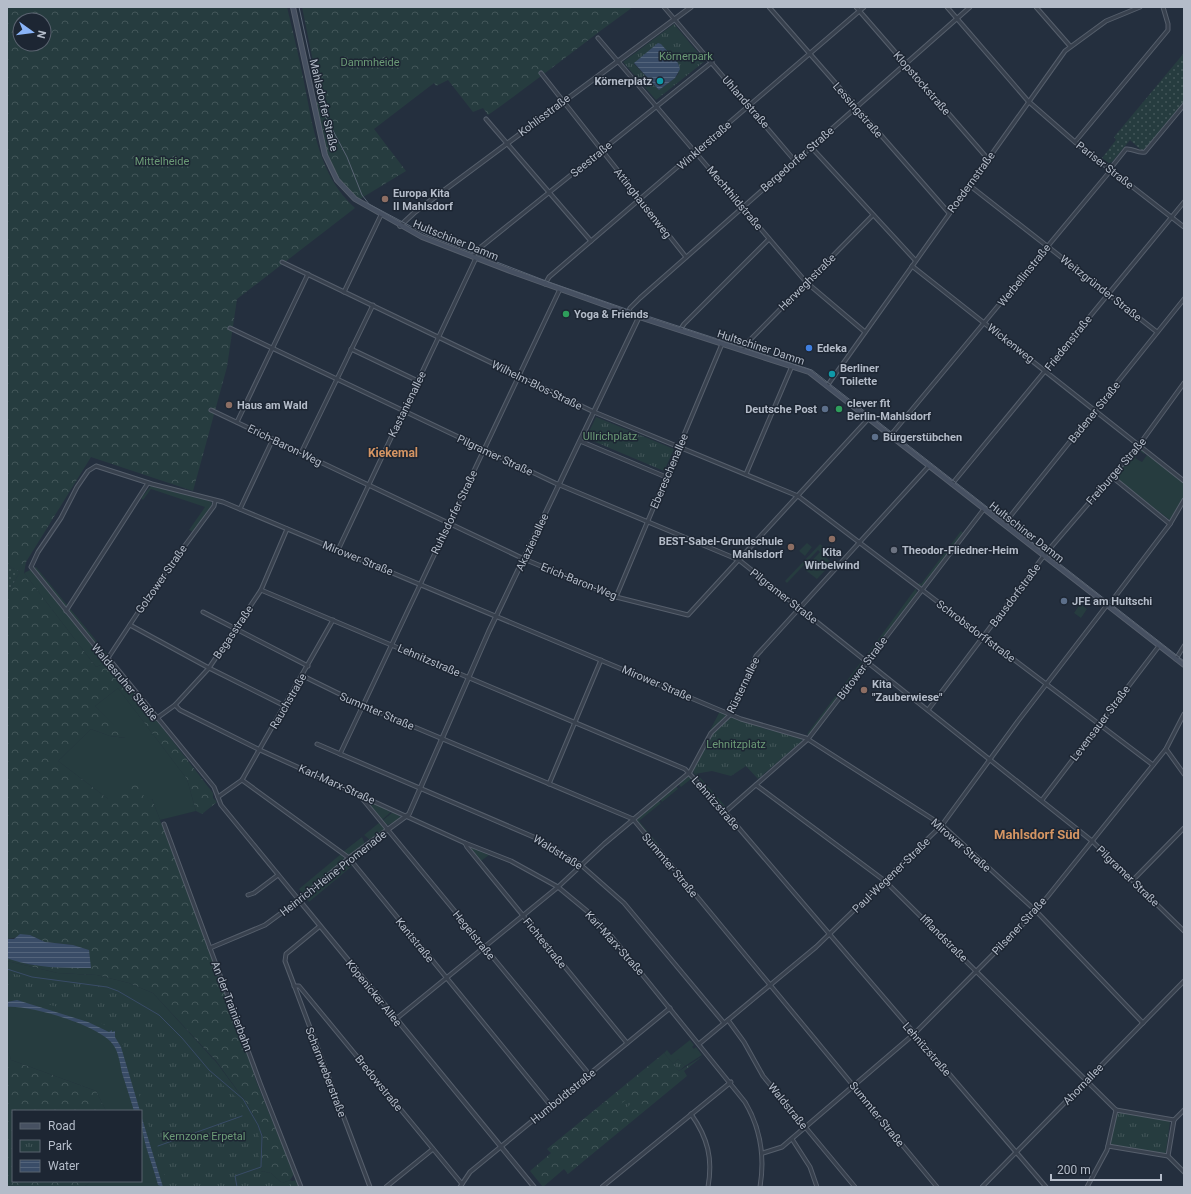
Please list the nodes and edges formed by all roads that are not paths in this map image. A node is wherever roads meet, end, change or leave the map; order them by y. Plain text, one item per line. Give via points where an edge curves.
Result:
1 (293, 7) edge
2 (664, 7) edge
3 (691, 7) edge
4 (769, 7) edge
5 (856, 7) edge
6 (864, 7) edge
7 (947, 7) edge
8 (970, 7) edge
9 (1036, 7) edge
10 (1140, 7) edge
11 (1163, 7) edge
12 (859, 11) junction
13 (674, 19) junction
14 (957, 19) junction
15 (598, 38) dead end
16 (1070, 46) junction
17 (810, 54) junction
18 (618, 61) junction
19 (712, 62) junction
20 (905, 64) junction
21 (540, 73) dead end
22 (563, 101) junction
23 (1028, 101) junction
24 (1184, 105) edge
25 (749, 106) junction
26 (657, 107) junction
27 (856, 108) junction
28 (486, 119) dead end
29 (1076, 142) junction
30 (507, 144) junction
31 (811, 147) junction
32 (602, 150) junction
33 (695, 152) junction
34 (988, 158) junction
35 (795, 161) junction
36 (1110, 169) junction
37 (969, 185) junction
38 (549, 192) junction
39 (640, 199) junction
40 (355, 200) joint
41 (1184, 202) edge
42 (743, 207) junction
43 (949, 213) junction
44 (381, 215) junction
45 (873, 215) junction
46 (1172, 217) junction
47 (400, 226) junction
48 (1184, 227) edge
49 (769, 239) junction
50 (591, 241) junction
51 (1047, 246) junction
52 (474, 257) junction
53 (686, 257) junction
54 (915, 260) junction
55 (282, 262) dead end
56 (912, 266) junction
57 (308, 274) junction
58 (806, 282) junction
59 (545, 284) junction
60 (560, 290) junction
61 (344, 292) junction
62 (1109, 294) junction
63 (1184, 299) edge
64 (372, 305) junction
65 (628, 313) junction
66 (639, 317) junction
67 (984, 323) junction
68 (230, 328) dead end
69 (680, 330) junction
70 (865, 332) junction
71 (1158, 332) junction
72 (439, 337) junction
73 (722, 344) junction
74 (272, 348) junction
75 (351, 349) junction
76 (743, 350) junction
77 (792, 366) junction
78 (1046, 370) junction
79 (519, 376) junction
80 (337, 380) junction
81 (418, 380) junction
82 (1184, 383) edge
83 (827, 386) junction
84 (211, 410) dead end
85 (1095, 410) junction
86 (403, 412) junction
87 (594, 412) junction
88 (869, 418) junction
89 (237, 422) junction
90 (890, 436) junction
91 (273, 439) junction
92 (580, 441) junction
93 (1139, 444) junction
94 (679, 447) junction
95 (484, 450) junction
96 (302, 453) junction
97 (929, 466) junction
98 (746, 474) junction
99 (1111, 476) junction
100 (666, 477) junction
101 (1184, 481) edge
102 (148, 483) junction
103 (368, 484) junction
104 (952, 484) junction
105 (559, 485) junction
106 (798, 496) junction
107 (1184, 500) edge
108 (216, 501) junction
109 (984, 509) junction
110 (240, 510) junction
111 (648, 522) junction
112 (449, 523) junction
113 (1004, 524) junction
114 (1170, 524) junction
115 (287, 529) junction
116 (860, 543) junction
117 (338, 550) junction
118 (1044, 556) junction
119 (524, 559) junction
120 (739, 560) junction
121 (31, 567) joint
122 (420, 584) junction
123 (261, 590) junction
124 (922, 590) junction
125 (616, 597) junction
126 (1107, 605) junction
127 (800, 608) junction
128 (66, 611) junction
129 (203, 612) dead end
130 (496, 616) junction
131 (333, 620) junction
132 (130, 625) junction
133 (235, 629) junction
134 (984, 637) junction
135 (391, 645) junction
136 (1159, 646) junction
137 (1184, 646) edge
138 (108, 658) junction
139 (1176, 659) junction
140 (601, 660) junction
141 (867, 662) junction
142 (308, 666) junction
143 (1184, 666) edge
144 (209, 668) junction
145 (302, 676) junction
146 (469, 677) junction
147 (1046, 684) junction
148 (175, 705) junction
149 (362, 705) junction
150 (285, 706) junction
151 (928, 710) junction
152 (731, 714) junction
153 (1184, 714) edge
154 (157, 718) junction
155 (575, 722) junction
156 (1099, 724) junction
157 (441, 739) junction
158 (808, 739) junction
159 (317, 744) dead end
160 (1166, 749) junction
161 (260, 750) junction
162 (340, 754) junction
163 (991, 759) junction
164 (1153, 765) junction
165 (428, 769) joint
166 (690, 772) junction
167 (1184, 774) edge
168 (242, 780) junction
169 (549, 784) junction
170 (756, 785) junction
171 (420, 788) junction
172 (360, 796) junction
173 (218, 797) junction
174 (1042, 800) junction
175 (724, 812) junction
176 (406, 816) junction
177 (633, 820) junction
178 (164, 824) dead end
179 (942, 825) junction
180 (1184, 828) edge
181 (388, 829) junction
182 (1092, 841) junction
183 (465, 843) junction
184 (349, 858) junction
185 (581, 865) junction
186 (278, 875) junction
187 (1133, 880) junction
188 (885, 881) junction
189 (558, 887) junction
190 (248, 895) dead end
191 (299, 900) junction
192 (1036, 911) junction
193 (523, 916) junction
194 (320, 926) junction
195 (1184, 931) edge
196 (829, 935) junction
197 (210, 948) junction
198 (484, 948) junction
199 (977, 971) junction
200 (446, 978) junction
201 (1184, 981) edge
202 (294, 986) junction
203 (770, 986) junction
204 (670, 1008) junction
205 (396, 1020) junction
206 (728, 1020) junction
207 (1143, 1023) junction
208 (724, 1024) junction
209 (914, 1034) junction
210 (627, 1043) junction
211 (699, 1044) junction
212 (589, 1074) junction
213 (1087, 1080) junction
214 (731, 1082) junction
215 (854, 1086) junction
216 (551, 1106) junction
217 (1116, 1110) junction
218 (1184, 1110) edge
219 (691, 1114) junction
220 (1174, 1120) junction
221 (805, 1128) junction
222 (792, 1138) junction
223 (1108, 1146) junction
224 (500, 1147) junction
225 (433, 1149) junction
226 (763, 1153) junction
227 (1016, 1153) junction
228 (1168, 1156) junction
229 (1184, 1172) edge
230 (607, 1183) junction
231 (461, 1186) edge
232 (300, 1187) edge
233 (370, 1187) edge
234 (386, 1187) edge
235 (534, 1187) edge
236 (602, 1187) edge
237 (610, 1187) edge
238 (708, 1187) edge
239 (760, 1187) edge
240 (817, 1187) edge
241 (855, 1187) edge
242 (937, 1187) edge
243 (982, 1187) edge
244 (1046, 1187) edge
245 (1087, 1187) edge

1 - 40 main road, Mahlsdorfer Straße via 326,156 337,180
2 - 13 street, Uhlandstraße
3 - 13 street, Kohlisstraße
4 - 17 street, Lessingstraße
5 - 12 street, Klopstockstraße
6 - 12 street, Winklerstraße
7 - 14 street, Pariser Straße
8 - 14 street, Bergedorfer Straße
9 - 16 street
10 - 16 street, Roedernstraße via 1106,21
11 - 29 street via 1167,32
12 - 17 street, Winklerstraße
12 - 20 street, Klopstockstraße
13 - 18 street, Kohlisstraße
13 - 19 street, Uhlandstraße
14 - 20 street, Bergedorfer Straße
14 - 23 street, Pariser Straße
15 - 18 street, Mechthildstraße
16 - 23 street, Roedernstraße
17 - 25 street, Winklerstraße
17 - 27 street, Lessingstraße
18 - 22 street, Kohlisstraße
18 - 26 street, Mechthildstraße
19 - 25 street, Uhlandstraße
19 - 26 street, Seestraße
20 - 27 street, Bergedorfer Straße
20 - 34 street, Klopstockstraße
21 - 22 street, Attinghausenweg
22 - 30 street, Kohlisstraße
22 - 32 street, Attinghausenweg
23 - 29 street, Pariser Straße
23 - 34 street, Roedernstraße
24 - 36 street, Werbellinstraße via 1145,152 1126,149
25 - 33 street, Winklerstraße
25 - 35 street, Uhlandstraße
26 - 32 street, Seestraße
26 - 33 street, Mechthildstraße
27 - 31 street, Bergedorfer Straße
27 - 43 street, Lessingstraße
28 - 30 street
29 - 36 street, Pariser Straße
30 - 38 street
30 - 47 street, Kohlisstraße via 414,212
31 - 35 street, Bergedorfer Straße
31 - 45 street
32 - 38 street, Seestraße
32 - 39 street, Attinghausenweg
33 - 39 street, Winklerstraße
33 - 42 street, Mechthildstraße
34 - 37 street, Roedernstraße
35 - 42 street, Bergedorfer Straße
36 - 46 street, Pariser Straße
36 - 51 street, Werbellinstraße
37 - 43 street, Roedernstraße
37 - 51 street, Weitzgründer Straße
38 - 50 street
38 - 52 street, Seestraße via 476,251
39 - 50 street, Winklerstraße
39 - 53 street, Attinghausenweg
40 - 44 main road, Hultschiner Damm
41 - 46 street, Friedenstraße
42 - 49 street, Mechthildstraße
42 - 53 street, Bergedorfer Straße
43 - 54 street, Roedernstraße
44 - 47 main road, Hultschiner Damm
44 - 61 street
45 - 54 street
45 - 58 street, Herweghstraße
46 - 48 street, Pariser Straße
46 - 62 street, Friedenstraße
47 - 52 main road, Hultschiner Damm
49 - 58 street, Mechthildstraße
49 - 69 street
50 - 59 street, Winklerstraße via 549,277
51 - 62 street, Weitzgründer Straße
51 - 67 street, Werbellinstraße
52 - 59 main road, Hultschiner Damm
52 - 72 street, Kastanienallee
53 - 65 street, Bergedorfer Straße via 640,298
54 - 56 street, Roedernstraße
55 - 57 street, Wilhelm-Blos-Straße
56 - 67 street, Wickenweg
56 - 70 street, Roedernstraße
57 - 61 street, Wilhelm-Blos-Straße
57 - 74 street
58 - 70 street, Mechthildstraße
58 - 76 street, Herweghstraße
59 - 60 main road, Hultschiner Damm
60 - 65 main road, Hultschiner Damm
60 - 79 street, Ruhlsdorfer Straße
61 - 64 street, Wilhelm-Blos-Straße
62 - 71 street, Weitzgründer Straße
62 - 78 street, Friedenstraße
63 - 71 street, Badener Straße
64 - 72 street, Wilhelm-Blos-Straße
64 - 75 street
65 - 66 main road, Hultschiner Damm
66 - 69 main road, Hultschiner Damm
66 - 87 street, Akazienallee
67 - 78 street, Wickenweg
67 - 90 street, Werbellinstraße
68 - 74 street, Pilgramer Straße
69 - 73 main road, Hultschiner Damm
70 - 83 street, Roedernstraße
71 - 85 street, Badener Straße
72 - 79 street, Wilhelm-Blos-Straße
72 - 81 street, Kastanienallee
73 - 76 main road, Hultschiner Damm
73 - 94 street, Ebereschenallee
74 - 80 street, Pilgramer Straße
74 - 89 street
75 - 80 street
75 - 81 street
76 - 77 main road, Hultschiner Damm
77 - 83 main road, Hultschiner Damm via 809,372
77 - 98 street
78 - 85 street, Wickenweg
78 - 104 street, Friedenstraße
79 - 87 street, Wilhelm-Blos-Straße
79 - 95 street, Ruhlsdorfer Straße
80 - 86 street, Pilgramer Straße
80 - 96 street
81 - 86 street, Kastanienallee
82 - 93 street, Freiburger Straße
83 - 88 main road, Hultschiner Damm
84 - 89 street, Erich-Baron-Weg
85 - 93 street, Wickenweg
85 - 113 street, Badener Straße
86 - 95 street, Pilgramer Straße
86 - 103 street, Kastanienallee
87 - 92 street, Akazienallee
87 - 94 street, Wilhelm-Blos-Straße
88 - 90 main road, Hultschiner Damm
88 - 106 street, Erich-Baron-Weg
89 - 91 street, Erich-Baron-Weg
90 - 97 main road, Hultschiner Damm
91 - 96 street, Erich-Baron-Weg
91 - 110 street
92 - 100 street
92 - 105 street, Akazienallee
93 - 99 street, Freiburger Straße
93 - 101 street, Wickenweg
94 - 98 street, Wilhelm-Blos-Straße
94 - 100 street, Ebereschenallee
95 - 105 street, Pilgramer Straße
95 - 112 street, Ruhlsdorfer Straße
96 - 103 street, Erich-Baron-Weg
97 - 104 main road, Hultschiner Damm
97 - 116 street, Rüsternallee
98 - 106 street, Wilhelm-Blos-Straße
99 - 114 street
99 - 118 street, Freiburger Straße
100 - 111 street, Ebereschenallee
102 - 108 street, Mirower Straße
102 - 121 street, Mirower Straße via 96,466 88,471
102 - 128 street
103 - 112 street, Erich-Baron-Weg
103 - 117 street, Kastanienallee
104 - 109 main road, Hultschiner Damm
105 - 111 street, Pilgramer Straße
105 - 119 street, Akazienallee
106 - 116 street, Schrobsdorffstraße
106 - 120 street, Erich-Baron-Weg
107 - 114 street, Paul-Wegener-Straße
108 - 110 street, Mirower Straße
108 - 132 street, Golzower Straße
109 - 113 main road, Hultschiner Damm
109 - 124 street, Bütower Straße
110 - 115 street, Mirower Straße
111 - 120 street, Pilgramer Straße
111 - 125 street, Ebereschenallee
112 - 119 street, Erich-Baron-Weg
112 - 122 street, Ruhlsdorfer Straße
113 - 118 main road, Hultschiner Damm
114 - 126 street, Paul-Wegener-Straße
115 - 117 street, Mirower Straße
115 - 123 street, Begasstraße
116 - 124 street, Schrobsdorffstraße
116 - 127 street, Rüsternallee
117 - 122 street, Mirower Straße
118 - 126 main road, Hultschiner Damm
118 - 134 street, Bausdorfstraße
119 - 125 street, Erich-Baron-Weg
119 - 130 street, Akazienallee
120 - 125 street, Erich-Baron-Weg via 688,615
120 - 127 street, Pilgramer Straße
121 - 128 street, Waldesruher Straße
122 - 130 street, Mirower Straße
122 - 135 street, Ruhlsdorfer Straße
123 - 131 street, Lehnitzstraße
123 - 133 street, Begasstraße
124 - 134 street, Schrobsdorffstraße
124 - 141 street, Bütower Straße
126 - 136 main road, Hultschiner Damm
126 - 147 street, Paul-Wegener-Straße
127 - 141 street, Pilgramer Straße
127 - 152 street, Rüsternallee via 756,656
128 - 138 street, Waldesruher Straße via 104,657
129 - 133 street
130 - 140 street, Mirower Straße
130 - 146 street, Akazienallee
131 - 135 street, Lehnitzstraße
131 - 142 street, Rauchstraße
132 - 138 street, Golzower Straße
132 - 144 street
133 - 142 street
133 - 144 street, Begasstraße
134 - 147 street, Schrobsdorffstraße
134 - 151 street, Bausdorfstraße
135 - 146 street, Lehnitzstraße
135 - 149 street, Ruhlsdorfer Straße
136 - 139 main road, Hultschiner Damm
136 - 156 street, Levensauer Straße
137 - 139 street
138 - 154 street, Waldesruher Straße
139 - 143 main road, Hultschiner Damm
140 - 152 street, Mirower Straße
140 - 155 street
141 - 151 street, Pilgramer Straße
141 - 158 street, Bütower Straße
142 - 145 street, Rauchstraße
144 - 148 street, Begasstraße
144 - 150 street
145 - 149 street, Summter Straße
145 - 150 street, Rauchstraße
146 - 155 street, Lehnitzstraße
146 - 157 street, Akazienallee
147 - 156 street, Schrobsdorffstraße
147 - 163 street, Paul-Wegener-Straße
148 - 154 street, Begasstraße
148 - 161 street, Karl-Marx-Straße via 180,710
149 - 157 street, Summter Straße
149 - 162 street, Ruhlsdorfer Straße
150 - 161 street, Rauchstraße
151 - 163 street, Pilgramer Straße
152 - 158 street, Mirower Straße
152 - 166 street, Rüsternallee via 711,732
153 - 160 street, Pilsener Straße
154 - 173 street, Waldesruher Straße via 214,787
155 - 166 street, Lehnitzstraße
155 - 169 street
156 - 164 street, Schrobsdorffstraße
156 - 174 street, Levensauer Straße
157 - 165 street, Akazienallee
157 - 169 street, Summter Straße
158 - 170 street, Bütower Straße
158 - 179 street, Mirower Straße
159 - 162 street, Waldstraße
160 - 164 street, Pilsener Straße
160 - 167 street
161 - 168 street, Rauchstraße
161 - 172 street, Karl-Marx-Straße
162 - 171 street, Waldstraße
163 - 174 street, Pilgramer Straße
163 - 179 street, Paul-Wegener-Straße
164 - 182 street, Pilsener Straße
165 - 171 street, Heinrich-Heine-Promenade
166 - 175 street, Lehnitzstraße
166 - 177 street, Rüsternallee
168 - 173 street, Rauchstraße
168 - 184 street, Kantstraße
169 - 177 street, Summter Straße
170 - 175 street, Bütower Straße
170 - 188 street, Ifflandstraße
171 - 176 street, Heinrich-Heine-Promenade
171 - 185 street, Waldstraße via 536,838
172 - 176 street, Karl-Marx-Straße
172 - 181 street, Hegelstraße
173 - 186 street, Köpenicker Allee via 221,805
174 - 182 street, Pilgramer Straße
175 - 196 street, Lehnitzstraße
176 - 181 street, Heinrich-Heine-Promenade
176 - 183 street, Karl-Marx-Straße
177 - 185 street, Rüsternallee
177 - 203 street, Summter Straße
178 - 197 street, An der Trainierbahn
179 - 188 street, Paul-Wegener-Straße
179 - 192 street, Mirower Straße
180 - 187 street
181 - 184 street, Heinrich-Heine-Promenade
181 - 198 street, Hegelstraße
182 - 187 street, Pilgramer Straße
182 - 192 street, Pilsener Straße
183 - 189 street, Karl-Marx-Straße via 511,861
183 - 193 street, Fichtestraße
184 - 191 street, Heinrich-Heine-Promenade
184 - 200 street, Kantstraße
185 - 189 street, Rüsternallee
185 - 208 street, Waldstraße via 624,903
186 - 190 street via 254,894
186 - 191 street, Köpenicker Allee
187 - 195 street, Pilgramer Straße
188 - 196 street, Paul-Wegener-Straße
188 - 199 street, Ifflandstraße
189 - 193 street, Rüsternallee
189 - 204 street, Karl-Marx-Straße via 599,922
191 - 194 street, Köpenicker Allee
191 - 197 street, Heinrich-Heine-Promenade via 265,925
192 - 199 street, Pilsener Straße
192 - 207 street, Mirower Straße
193 - 198 street, Rüsternallee
193 - 210 street, Fichtestraße
194 - 202 street, Scharnweberstraße via 284,956
194 - 205 street, Köpenicker Allee
196 - 203 street, Paul-Wegener-Straße
196 - 209 street, Lehnitzstraße
197 - 232 street, An der Trainierbahn
198 - 200 street, Rüsternallee
198 - 212 street, Hegelstraße
199 - 209 street, Pilsener Straße
199 - 213 street, Ifflandstraße
200 - 205 street, Rüsternallee
200 - 216 street, Kantstraße
201 - 207 street, Ahornallee
202 - 225 street, Bredowstraße via 299,986
202 - 233 street, Scharnweberstraße
203 - 206 street, Paul-Wegener-Straße
203 - 215 street, Summter Straße
204 - 210 street, Humboldtstraße
204 - 211 street, Karl-Marx-Straße
205 - 224 street, Köpenicker Allee
206 - 208 street, Paul-Wegener-Straße
206 - 221 street, Waldstraße via 763,1076
207 - 213 street, Ahornallee
208 - 211 street, Paul-Wegener-Straße
209 - 215 street, Pilsener Straße
209 - 227 street, Lehnitzstraße
210 - 212 street, Humboldtstraße
211 - 214 street, Karl-Marx-Straße
212 - 216 street, Humboldtstraße
213 - 217 street, Ifflandstraße
213 - 227 street, Ahornallee
214 - 219 street
214 - 226 street, Karl-Marx-Straße via 750,1110 758,1129
215 - 221 street, Pilsener Straße
215 - 242 street, Summter Straße
216 - 224 street, Humboldtstraße
217 - 220 street
217 - 223 street
218 - 220 street
219 - 230 street
219 - 238 street via 700,1126 708,1146
220 - 228 street
221 - 222 street, Pilsener Straße
221 - 241 street, Waldstraße
222 - 226 street, Pilsener Straße via 782,1147
222 - 240 street via 810,1166
223 - 228 street
223 - 245 street
224 - 231 street, Humboldtstraße via 470,1172
224 - 235 street, Köpenicker Allee
225 - 231 street, Bredowstraße
225 - 234 street
226 - 239 street, Karl-Marx-Straße
227 - 243 street, Ahornallee
227 - 244 street, Lehnitzstraße
228 - 229 street
230 - 236 street
230 - 237 street

